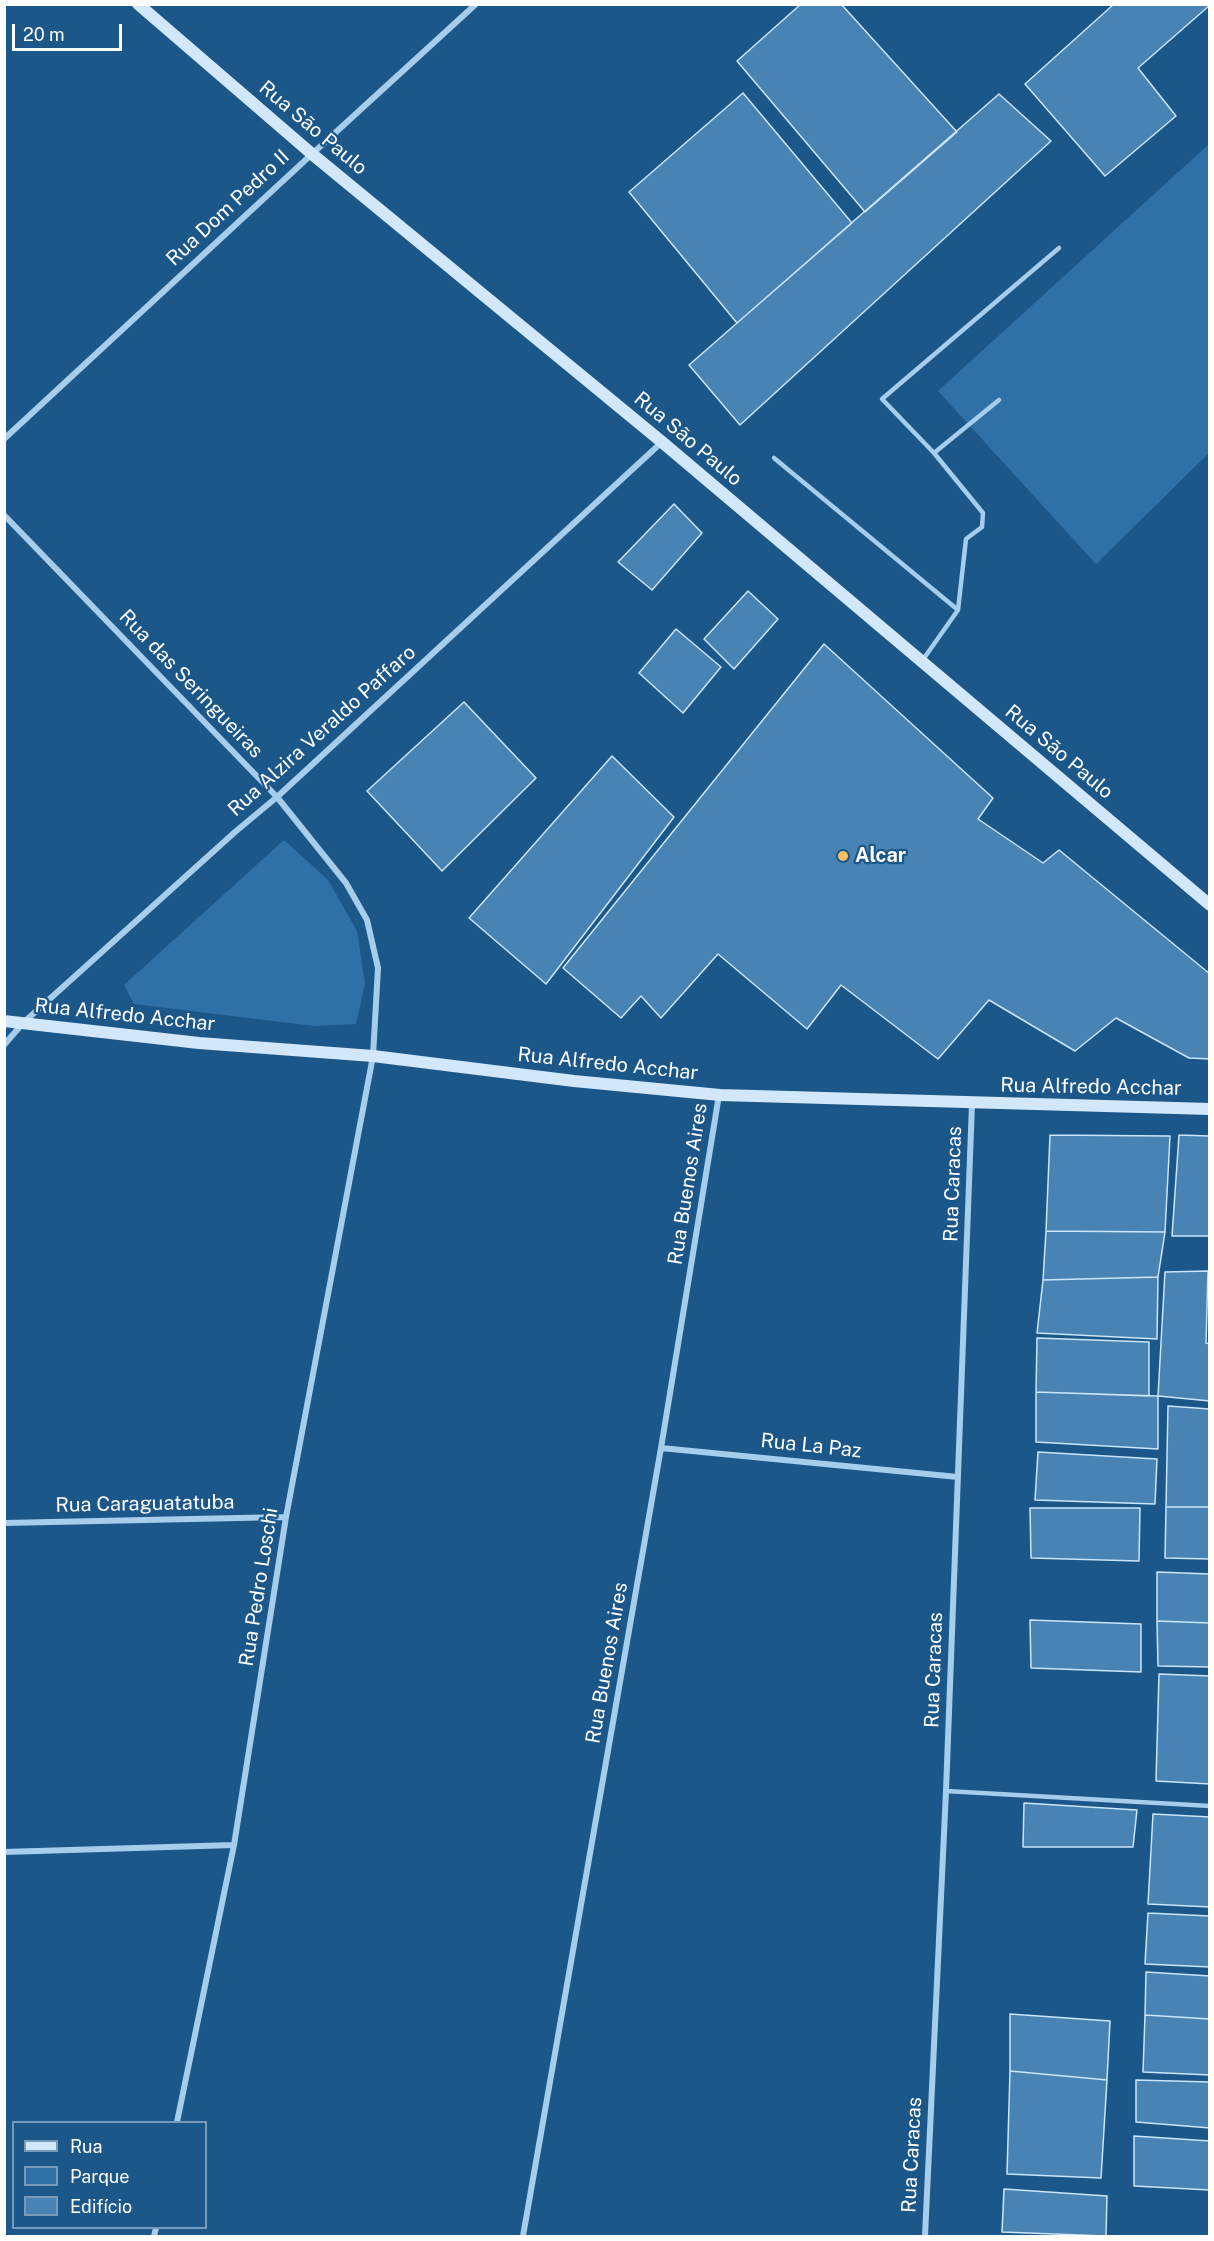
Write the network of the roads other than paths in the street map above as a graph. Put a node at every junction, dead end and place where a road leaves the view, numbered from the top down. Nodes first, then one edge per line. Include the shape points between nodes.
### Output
1 (138, 4) edge
2 (476, 4) edge
3 (312, 154) junction
4 (1059, 248) dead end
5 (999, 400) dead end
6 (4, 439) edge
7 (662, 442) junction
8 (934, 453) junction
9 (774, 458) dead end
10 (4, 515) edge
11 (958, 610) junction
12 (922, 661) junction
13 (277, 797) junction
14 (1209, 905) edge
15 (4, 1021) edge
16 (23, 1023) junction
17 (4, 1045) edge
18 (373, 1056) junction
19 (720, 1095) junction
20 (972, 1104) junction
21 (1209, 1110) edge
22 (661, 1448) junction
23 (958, 1477) junction
24 (286, 1517) junction
25 (4, 1523) edge
26 (946, 1791) junction
27 (1209, 1806) edge
28 (234, 1845) junction
29 (4, 1852) edge
30 (177, 2121) edge
31 (523, 2236) edge
32 (925, 2236) edge

1 - 3 street, Rua São Paulo
2 - 3 street, Rua Dom Pedro II
3 - 6 street, Rua Dom Pedro II
3 - 7 street, Rua São Paulo
4 - 8 lane via 882,399
5 - 8 lane
7 - 12 street, Rua São Paulo
7 - 13 street, Rua Alzira Veraldo Paffaro
8 - 11 lane via 983,513 982,527 966,539
9 - 11 lane
10 - 13 street, Rua das Seringueiras
11 - 12 lane
12 - 14 street, Rua São Paulo
13 - 16 street, Rua Alzira Veraldo Paffaro
13 - 18 street, Rua das Seringueiras via 346,883 367,920 378,968
15 - 16 street, Rua Alfredo Acchar
16 - 17 street, Rua Alzira Veraldo Paffaro
16 - 18 street, Rua Alfredo Acchar via 199,1043
18 - 19 street, Rua Alfredo Acchar
18 - 24 street, Rua Pedro Loschi
19 - 20 street, Rua Alfredo Acchar
19 - 22 street, Rua Buenos Aires
20 - 21 street, Rua Alfredo Acchar
20 - 23 street, Rua Caracas
22 - 23 street, Rua La Paz
22 - 31 street, Rua Buenos Aires
23 - 26 street, Rua Caracas
24 - 25 street, Rua Caraguatatuba
24 - 28 street, Rua Pedro Loschi
26 - 27 lane
26 - 32 street, Rua Caracas
28 - 29 street
28 - 30 street, Rua Pedro Loschi

